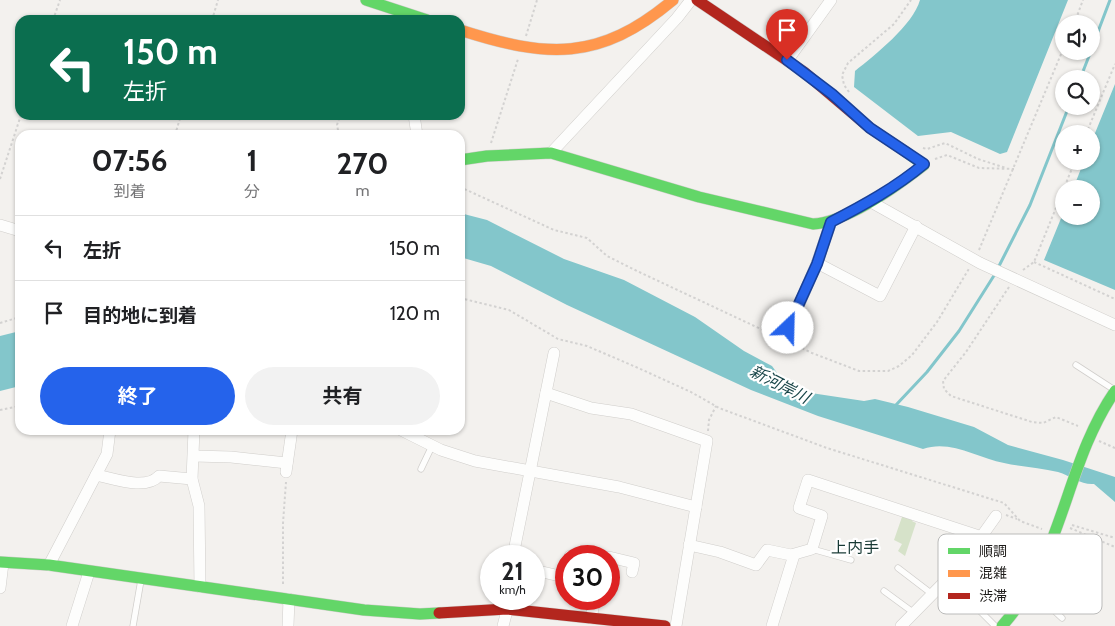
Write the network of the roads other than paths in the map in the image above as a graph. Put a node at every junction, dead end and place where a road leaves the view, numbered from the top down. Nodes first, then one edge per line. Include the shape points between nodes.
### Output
1 (366, 0) edge
2 (673, 0) edge
3 (691, 0) edge
4 (697, 0) edge
5 (831, 0) edge
6 (412, 15) edge
7 (465, 32) edge
8 (787, 60) junction
9 (551, 153) junction
10 (465, 159) edge
11 (871, 202) junction
12 (831, 222) junction
13 (0, 225) edge
14 (916, 226) junction
15 (15, 230) edge
16 (817, 264) junction
17 (1115, 325) edge
18 (788, 328) dead end
19 (554, 353) dead end
20 (1076, 365) dead end
21 (1115, 391) edge
22 (546, 393) junction
23 (109, 435) edge
24 (194, 435) edge
25 (291, 435) edge
26 (411, 435) edge
27 (432, 446) junction
28 (194, 456) junction
29 (421, 468) dead end
30 (530, 472) junction
31 (96, 475) junction
32 (192, 479) junction
33 (696, 507) junction
34 (996, 516) dead end
35 (973, 534) edge
36 (984, 534) edge
37 (1056, 534) edge
38 (515, 545) edge
39 (689, 545) junction
40 (812, 549) junction
41 (794, 555) junction
42 (620, 559) edge
43 (851, 560) dead end
44 (1, 562) edge
45 (49, 565) junction
46 (898, 568) dead end
47 (88, 572) junction
48 (632, 572) dead end
49 (141, 580) junction
50 (0, 588) edge
51 (200, 588) junction
52 (938, 588) edge
53 (884, 591) dead end
54 (932, 594) junction
55 (286, 598) junction
56 (480, 607) edge
57 (507, 610) edge
58 (544, 610) edge
59 (592, 610) edge
60 (914, 613) junction
61 (983, 614) edge
62 (1012, 614) edge
63 (1058, 614) edge
64 (590, 618) junction
65 (1062, 618) dead end
66 (72, 626) edge
67 (133, 626) edge
68 (288, 626) edge
69 (502, 626) edge
70 (665, 626) edge
71 (676, 626) edge
72 (772, 626) edge
73 (901, 626) edge
74 (995, 626) edge
75 (1002, 626) edge

1 - 6 street
2 - 7 street via 628,32 573,48 537,50 509,46
3 - 9 street
4 - 8 street
5 - 8 street
8 - 11 street via 870,128 924,164
9 - 10 street
9 - 12 street via 770,215 812,224
11 - 12 street
11 - 14 street
12 - 16 street
13 - 15 street
14 - 16 street via 880,296
14 - 17 street via 975,263
16 - 18 street
19 - 22 street
20 - 21 lane
21 - 37 street via 1090,440
22 - 30 street
22 - 33 street via 591,408 631,414 706,441
23 - 31 street via 107,454
24 - 28 street
25 - 28 street via 287,468 231,457
26 - 27 street
27 - 29 lane
27 - 30 street via 476,461
28 - 32 street
30 - 33 street via 619,487
30 - 38 street
31 - 32 street via 140,483 154,482 159,476
31 - 45 street
32 - 51 street via 199,506
33 - 39 street
34 - 36 street
35 - 40 street via 808,480 799,508 822,516
39 - 41 street via 756,565 766,550
39 - 71 street
40 - 41 street
40 - 43 lane
41 - 72 street
42 - 48 street via 634,563
44 - 45 street
44 - 50 street
45 - 47 street
46 - 54 lane
47 - 49 street
47 - 66 street
49 - 51 street
49 - 67 lane
51 - 55 street
52 - 54 street
53 - 60 lane
54 - 60 street
55 - 56 street via 364,610 420,614
55 - 68 street
57 - 69 street
58 - 64 street
59 - 64 street
60 - 73 street
61 - 74 lane
62 - 75 street
63 - 65 lane
64 - 70 street

